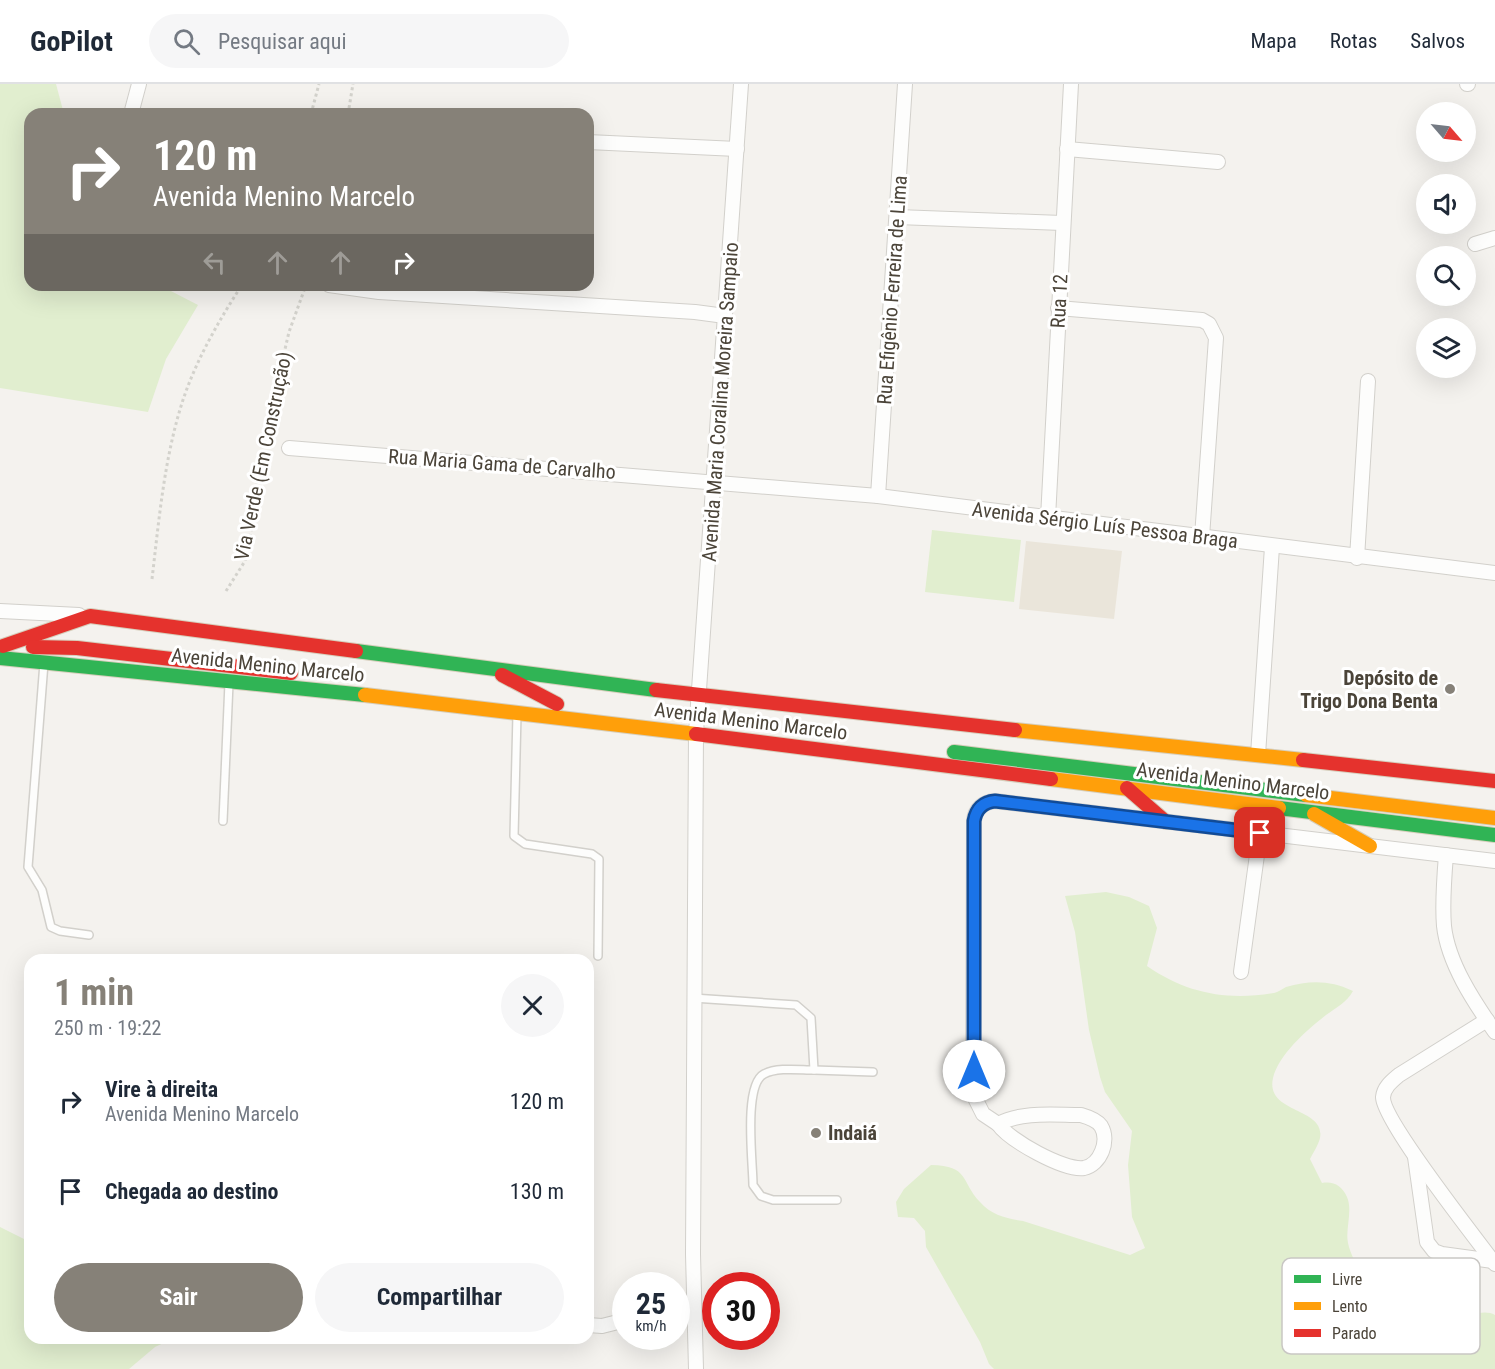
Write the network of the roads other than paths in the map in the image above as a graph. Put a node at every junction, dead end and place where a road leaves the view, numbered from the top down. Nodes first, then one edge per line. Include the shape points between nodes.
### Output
1 (139, 84) edge
2 (741, 84) edge
3 (905, 84) edge
4 (1071, 84) edge
5 (133, 108) edge
6 (594, 142) edge
7 (737, 149) junction
8 (1067, 149) junction
9 (1218, 162) dead end
10 (897, 217) junction
11 (1062, 223) junction
12 (1495, 238) edge
13 (1475, 244) dead end
14 (372, 291) edge
15 (492, 292) edge
16 (1058, 308) junction
17 (725, 316) junction
18 (1368, 381) dead end
19 (289, 448) dead end
20 (715, 481) junction
21 (878, 496) junction
22 (1048, 518) junction
23 (1202, 537) junction
24 (1272, 547) junction
25 (1357, 558) junction
26 (1495, 573) edge
27 (0, 611) edge
28 (90, 616) junction
29 (1, 650) edge
30 (44, 661) junction
31 (488, 667) junction
32 (229, 680) junction
33 (699, 696) junction
34 (557, 704) junction
35 (517, 711) junction
36 (696, 727) junction
37 (841, 738) dead end
38 (934, 749) dead end
39 (1258, 755) junction
40 (1495, 781) edge
41 (1127, 788) junction
42 (1305, 809) junction
43 (1495, 818) edge
44 (223, 821) dead end
45 (1166, 822) junction
46 (1260, 833) junction
47 (1495, 835) edge
48 (1370, 846) junction
49 (1446, 855) junction
50 (1495, 861) edge
51 (88, 934) dead end
52 (598, 956) dead end
53 (1241, 972) dead end
54 (693, 998) junction
55 (1487, 1020) junction
56 (1495, 1032) edge
57 (814, 1070) junction
58 (873, 1072) dead end
59 (998, 1124) junction
60 (1415, 1156) junction
61 (837, 1200) dead end
62 (1468, 1258) edge
63 (1494, 1262) edge
64 (693, 1303) junction
65 (690, 1304) edge
66 (612, 1324) edge
67 (594, 1325) edge
68 (696, 1369) edge

1 - 5 street
2 - 7 street, Avenida Maria Coralina Moreira Sampaio
3 - 10 street, Rua Efigênio Ferreira de Lima
4 - 8 street, Rua 12
6 - 7 street
7 - 17 street, Avenida Maria Coralina Moreira Sampaio
8 - 9 street
8 - 11 street, Rua 12
10 - 11 street
10 - 21 street, Rua Efigênio Ferreira de Lima
11 - 16 street, Rua 12
12 - 13 street
14 - 15 street
15 - 17 street
16 - 22 street, Rua 12
16 - 23 street via 1202,320 1209,324 1216,338
17 - 20 street, Avenida Maria Coralina Moreira Sampaio
18 - 25 street
19 - 20 street, Rua Maria Gama de Carvalho
20 - 21 street, Avenida Sérgio Luís Pessoa Braga
20 - 33 street, Avenida Maria Coralina Moreira Sampaio
21 - 22 street, Avenida Sérgio Luís Pessoa Braga
22 - 23 street, Avenida Sérgio Luís Pessoa Braga
23 - 24 street, Avenida Sérgio Luís Pessoa Braga
24 - 25 street, Avenida Sérgio Luís Pessoa Braga
24 - 39 street
25 - 26 street, Avenida Sérgio Luís Pessoa Braga
27 - 28 street
28 - 29 main road
28 - 31 main road
29 - 30 main road, Avenida Menino Marcelo
29 - 34 main road, Avenida Menino Marcelo via 77,648
30 - 32 main road, Avenida Menino Marcelo
30 - 51 lane via 28,867 42,890 51,927 60,932
31 - 33 main road
31 - 34 main road
32 - 35 main road, Avenida Menino Marcelo
32 - 44 lane
33 - 36 street, Avenida Maria Coralina Moreira Sampaio
33 - 39 main road
34 - 36 main road, Avenida Menino Marcelo
35 - 36 main road, Avenida Menino Marcelo
35 - 52 lane via 514,836 525,844 599,858
36 - 37 main road, Avenida Menino Marcelo
36 - 41 main road, Avenida Menino Marcelo
36 - 54 street, Avenida Maria Coralina Moreira Sampaio
38 - 43 main road, Avenida Menino Marcelo
39 - 40 main road
41 - 42 main road, Avenida Menino Marcelo
41 - 45 main road
42 - 47 main road, Avenida Menino Marcelo
42 - 48 main road
45 - 46 street
45 - 59 street via 995,801 979,809 974,821 974,1094 983,1114
46 - 48 street
46 - 53 street
48 - 49 street
49 - 50 street
49 - 55 street via 1444,929 1452,956
54 - 57 lane via 796,1005 811,1018
54 - 64 street, Avenida Maria Coralina Moreira Sampaio
55 - 56 street
55 - 60 street via 1389,1083 1383,1095 1384,1106
57 - 58 lane
57 - 61 lane via 773,1071 761,1075 754,1085 753,1185 761,1196 773,1200
59 - 59 street via 1006,1135 1021,1144 1071,1167 1082,1168 1097,1161 1104,1144 1102,1127 1081,1115 1024,1116
60 - 62 street via 1427,1242 1434,1251
60 - 63 street
64 - 65 street
64 - 68 street, Avenida Maria Coralina Moreira Sampaio
66 - 67 street

